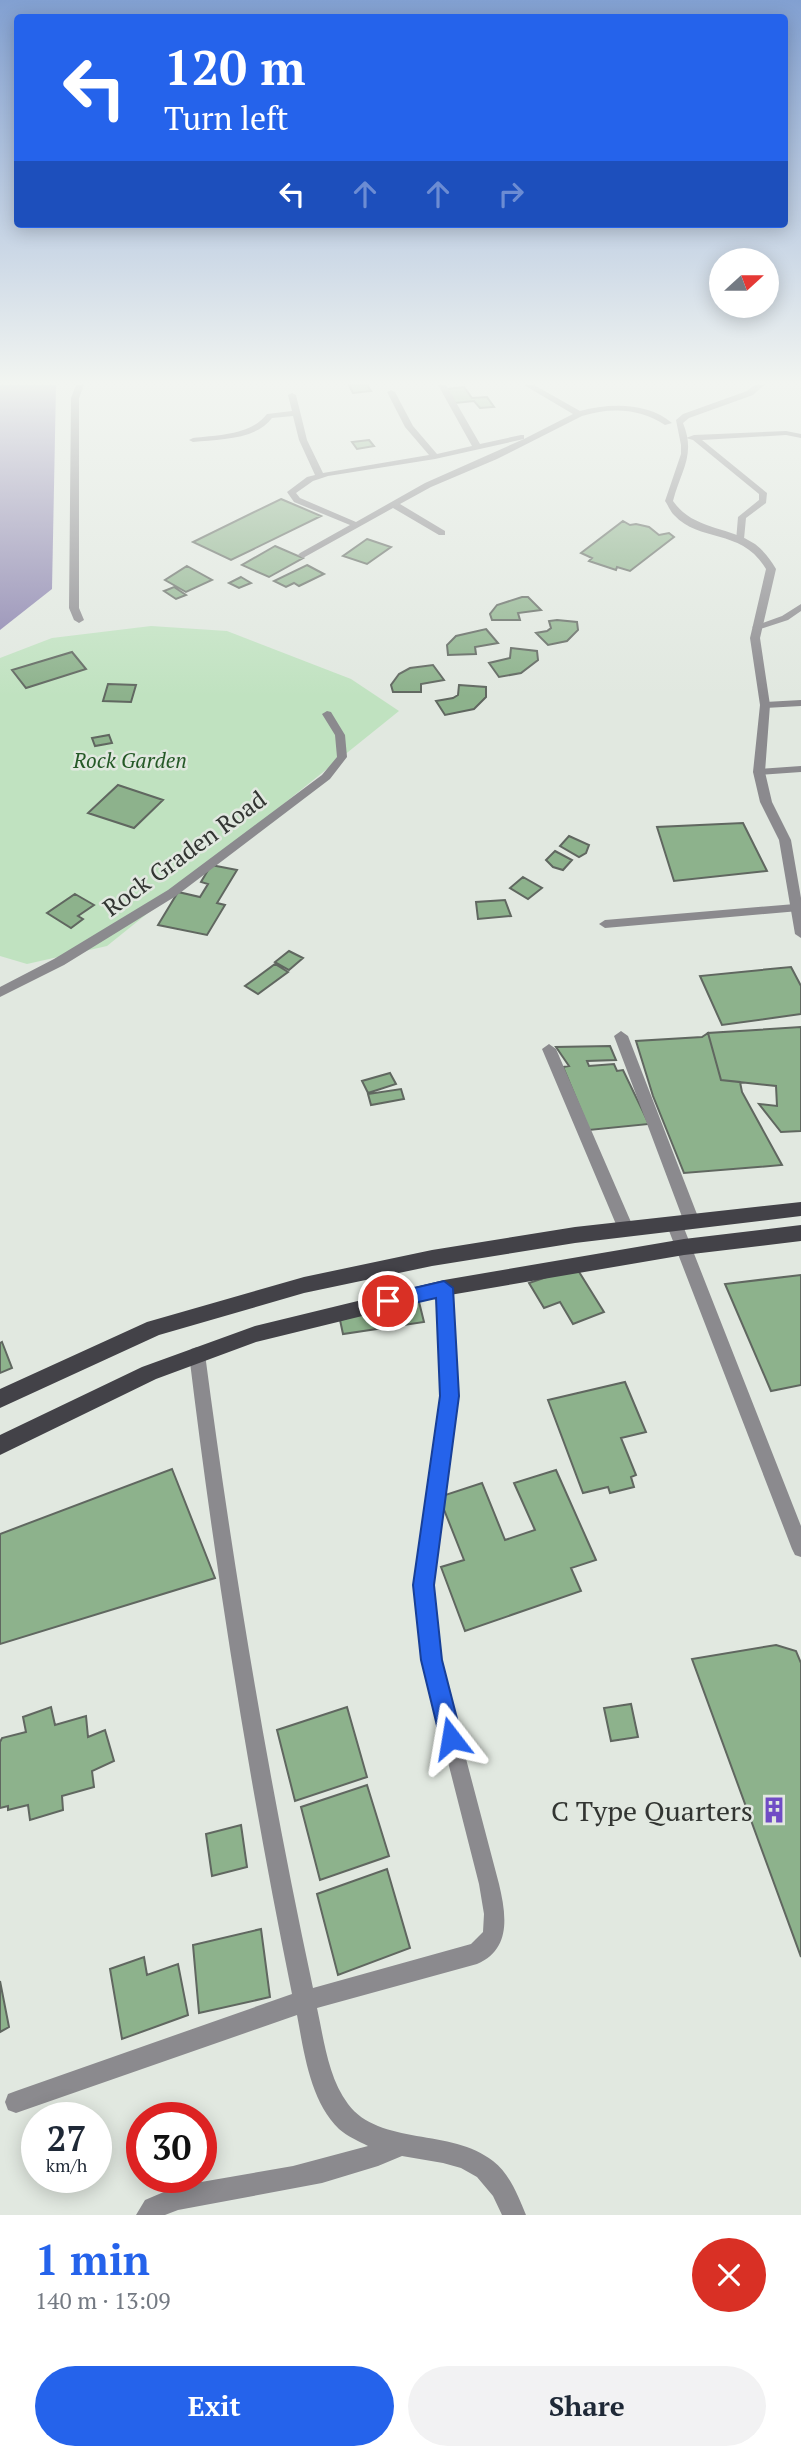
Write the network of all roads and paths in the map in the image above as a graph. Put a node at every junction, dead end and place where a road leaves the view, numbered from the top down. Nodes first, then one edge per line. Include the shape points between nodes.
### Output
1 (75, 488) edge
2 (295, 488) edge
3 (425, 488) edge
4 (672, 488) edge
5 (757, 488) edge
6 (393, 504) junction
7 (357, 525) junction
8 (442, 533) dead end
9 (738, 539) junction
10 (303, 555) dead end
11 (801, 607) edge
12 (79, 620) dead end
13 (757, 626) junction
14 (801, 703) edge
15 (765, 705) junction
16 (327, 715) dead end
17 (801, 769) edge
18 (759, 772) junction
19 (795, 908) junction
20 (605, 924) dead end
21 (801, 934) edge
22 (0, 993) edge
23 (621, 1036) dead end
24 (549, 1048) dead end
25 (801, 1209) edge
26 (683, 1222) junction
27 (626, 1229) junction
28 (801, 1233) edge
29 (684, 1247) junction
30 (444, 1288) junction
31 (197, 1353) junction
32 (0, 1399) edge
33 (0, 1445) edge
34 (801, 1549) edge
35 (304, 2001) junction
36 (16, 2102) dead end
37 (405, 2143) junction
38 (148, 2215) edge
39 (514, 2215) edge

1 - 12 street via 74,608
2 - 7 street via 292,496
3 - 6 street
4 - 9 street via 671,507 686,519
5 - 9 street via 763,493 763,501 742,517
6 - 7 street
6 - 8 street
7 - 10 street
9 - 13 street via 761,552 771,569
11 - 13 street via 785,618
13 - 15 street
14 - 15 street
15 - 18 street
16 - 22 street, Rock Graden Road via 340,735 342,757 326,776 172,893
17 - 18 street
18 - 19 street via 766,802 785,840
19 - 20 street
19 - 21 street
23 - 26 street
24 - 27 street
25 - 26 main road
26 - 27 main road
26 - 29 street
27 - 32 main road via 432,1258 228,1305 154,1328
28 - 29 main road
29 - 30 main road
29 - 34 street
30 - 31 main road via 255,1334
30 - 35 street via 450,1396 424,1585 431,1660 489,1884 494,1937 477,1953
31 - 33 main road
31 - 35 street via 218,1529
35 - 36 street
35 - 37 street via 318,2064 334,2104 352,2125
37 - 38 street via 335,2169 178,2198 153,2208
37 - 39 street via 473,2160 494,2176

